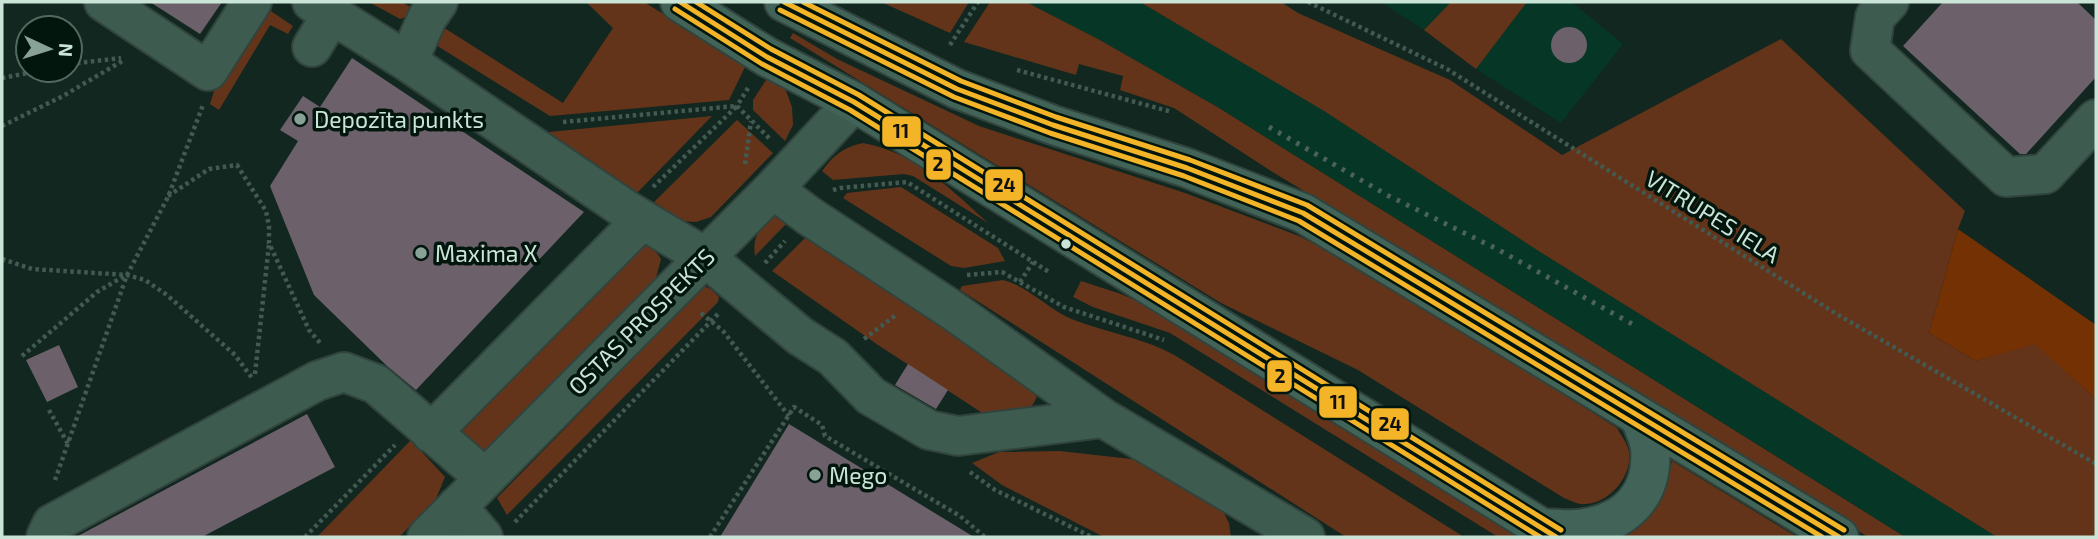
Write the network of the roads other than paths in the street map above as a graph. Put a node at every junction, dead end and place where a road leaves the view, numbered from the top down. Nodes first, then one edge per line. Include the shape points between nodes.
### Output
1 (104, 2) edge
2 (252, 2) edge
3 (438, 2) edge
4 (680, 2) edge
5 (784, 2) edge
6 (1889, 2) edge
7 (322, 8) edge
8 (312, 47) dead end
9 (408, 62) junction
10 (853, 102) junction
11 (2096, 119) edge
12 (772, 189) junction
13 (635, 215) junction
14 (705, 257) junction
15 (1640, 417) junction
16 (1103, 418) junction
17 (431, 433) junction
18 (485, 478) junction
19 (457, 506) junction
20 (1262, 527) edge
21 (49, 530) edge
22 (496, 532) edge
23 (1548, 532) edge
24 (427, 537) edge
25 (1305, 537) edge
26 (1839, 537) edge

1 - 2 street via 208,71
3 - 9 street
4 - 10 main road via 767,57
5 - 15 main road via 957,89 1303,213
6 - 11 street via 1875,17 1870,50 2006,177 2045,174
7 - 8 street
7 - 9 street
9 - 13 street
10 - 12 street, OSTAS PROSPEKTS
10 - 23 main road
12 - 14 street, OSTAS PROSPEKTS
12 - 16 street
13 - 14 street
13 - 17 street
14 - 16 street via 800,336 833,357 871,396 929,430 958,436
14 - 18 street, OSTAS PROSPEKTS
15 - 23 main road via 1650,445 1651,473 1640,498 1620,516 1584,528
15 - 26 main road
16 - 20 street
17 - 18 street
17 - 21 street via 376,384 344,372 306,386
18 - 19 street, OSTAS PROSPEKTS
19 - 22 street
19 - 24 street, OSTAS PROSPEKTS
20 - 25 street

